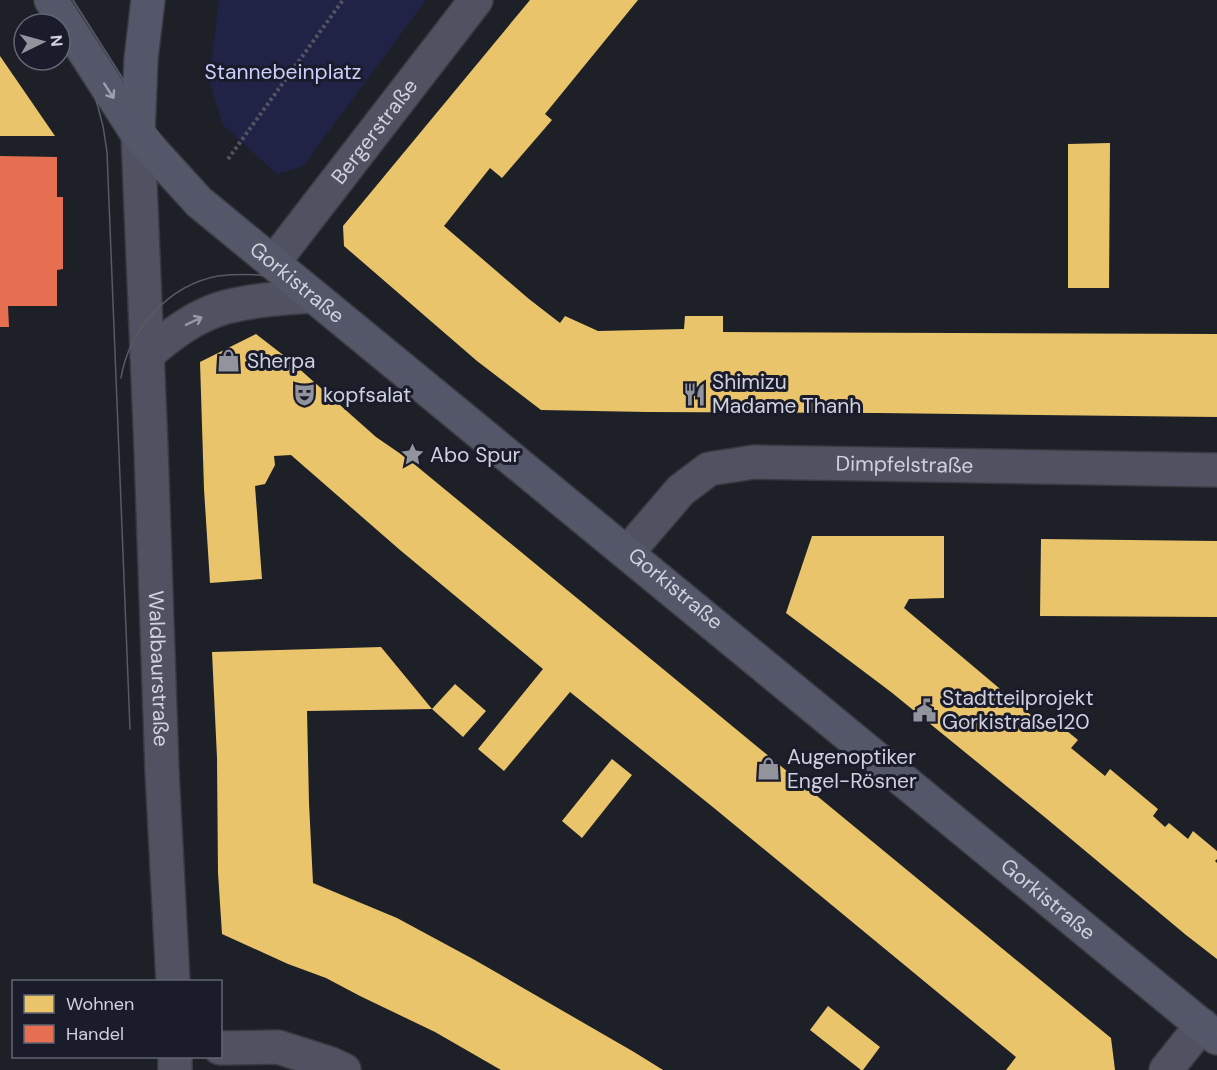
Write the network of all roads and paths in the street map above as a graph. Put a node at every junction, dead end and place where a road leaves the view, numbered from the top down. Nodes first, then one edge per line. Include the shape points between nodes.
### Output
1 (51, 0) edge
2 (148, 0) edge
3 (343, 0) edge
4 (476, 0) edge
5 (138, 135) junction
6 (228, 159) dead end
7 (273, 263) junction
8 (313, 296) junction
9 (147, 355) junction
10 (1217, 470) edge
11 (627, 553) junction
12 (172, 980) edge
13 (1209, 1032) edge
14 (222, 1048) edge
15 (344, 1070) edge
16 (1166, 1070) edge

1 -> 5 main road
2 - 5 main road
3 - 6 path
4 - 7 street, Bergerstraße
5 - 7 main road, Gorkistraße via 199,202
5 - 9 street, Waldbaurstraße
7 - 8 main road, Gorkistraße
9 -> 8 street via 170,334 224,307
8 - 11 main road, Gorkistraße
9 - 12 street, Waldbaurstraße
10 - 11 street, Dimpfelstraße via 754,462 709,469 681,490
11 - 13 main road, Gorkistraße
13 - 16 street
14 - 15 street via 278,1047

